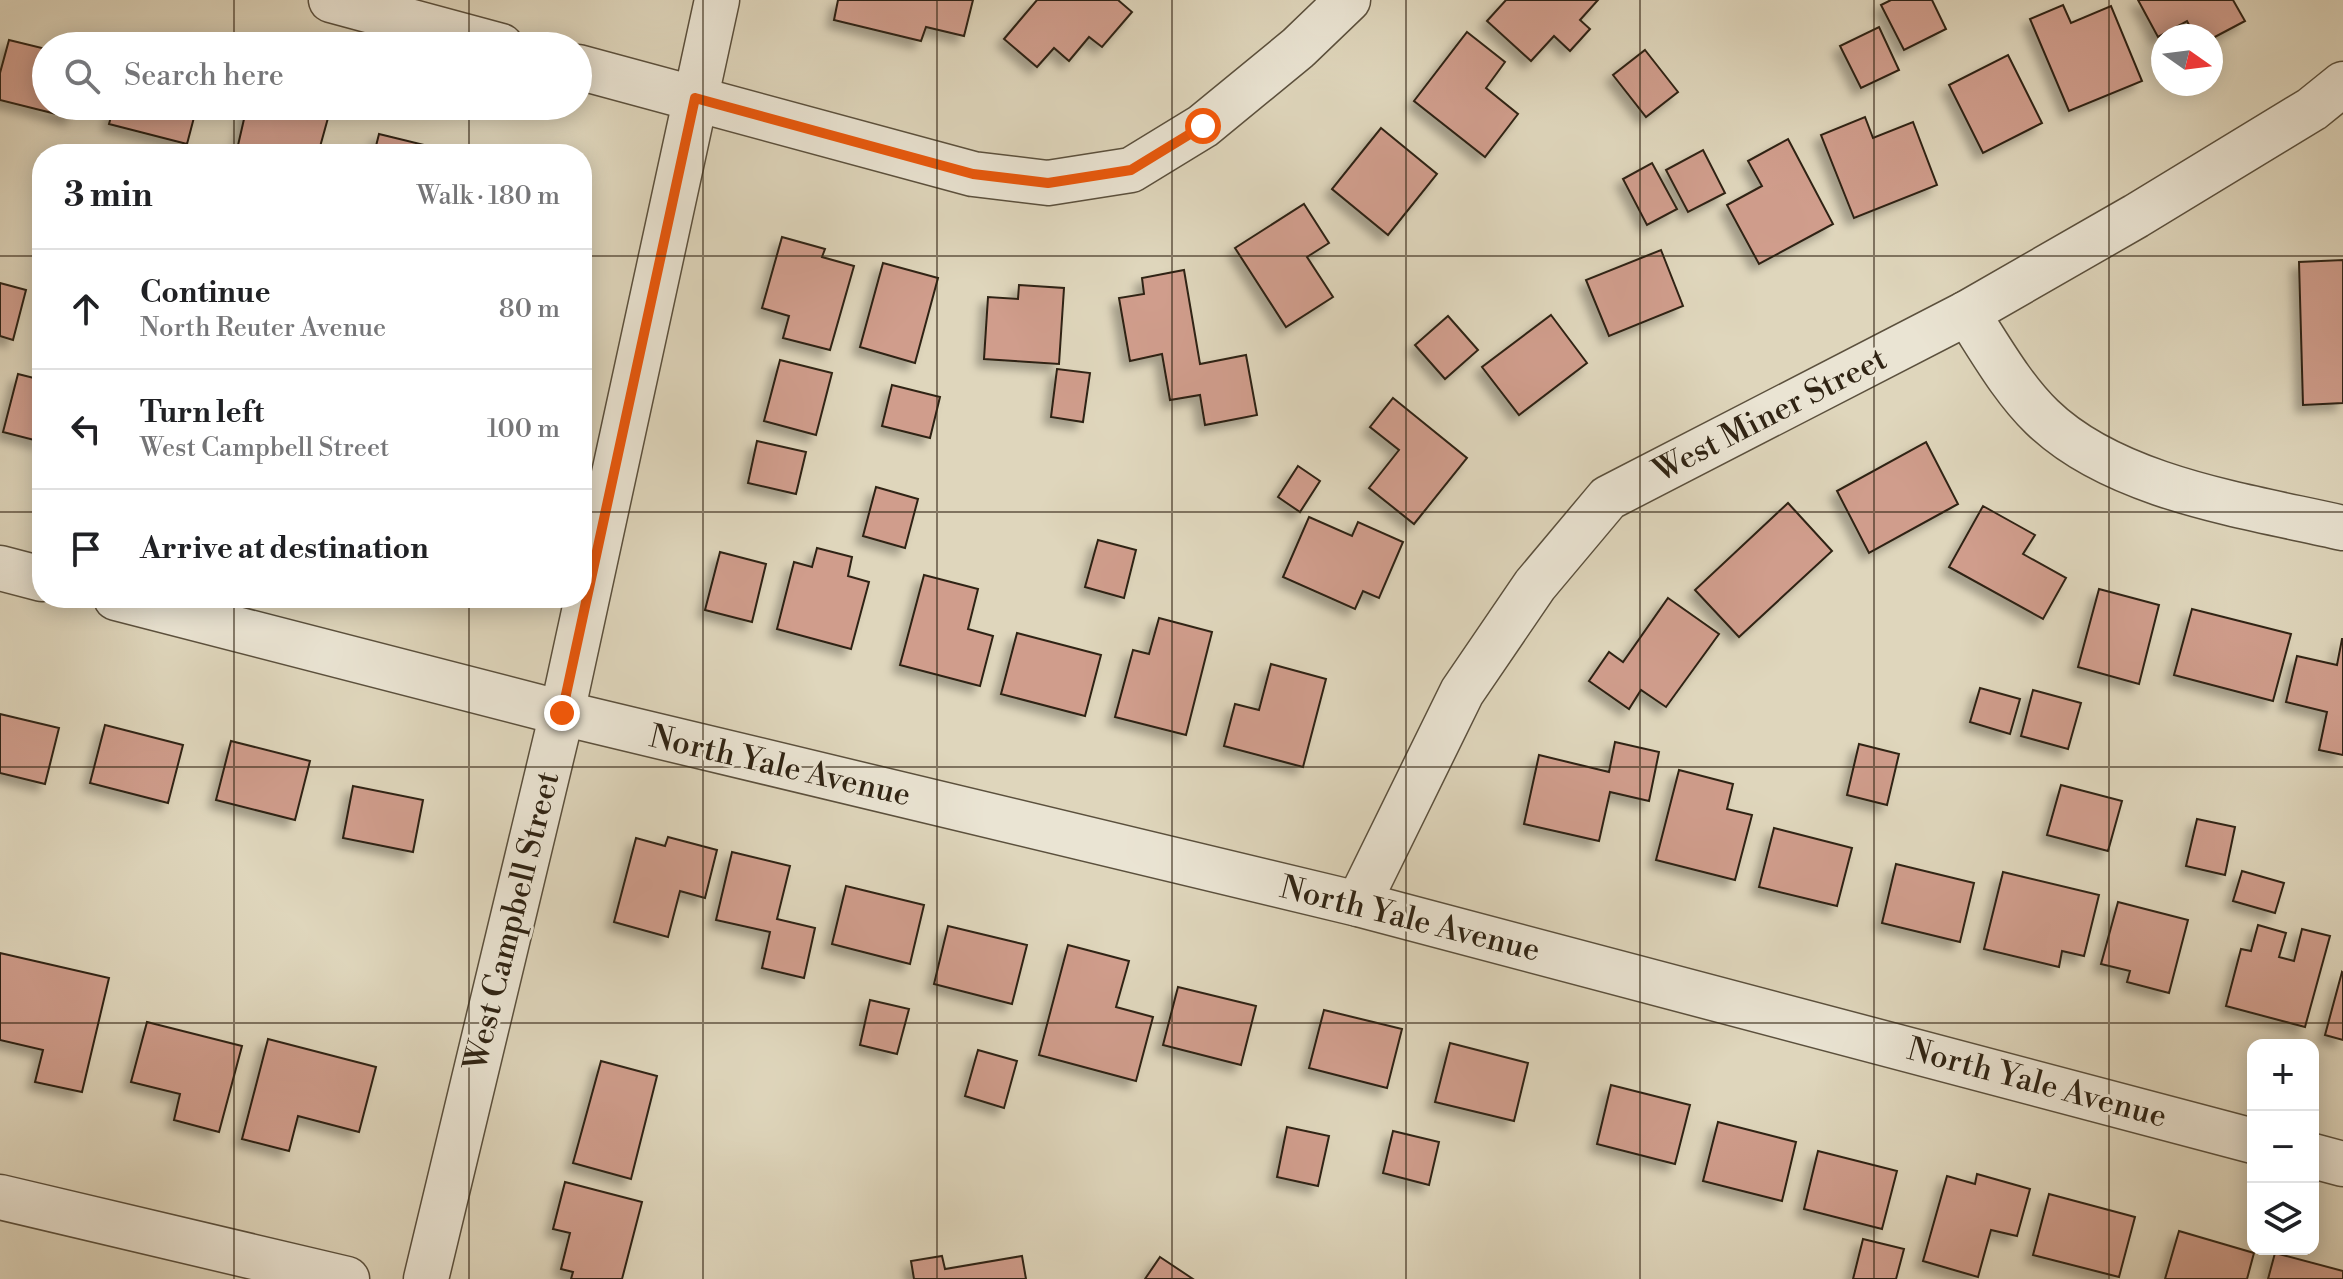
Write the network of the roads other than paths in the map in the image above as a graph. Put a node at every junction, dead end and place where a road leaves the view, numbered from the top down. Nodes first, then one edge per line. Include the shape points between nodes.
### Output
1 (331, 0) edge
2 (717, 0) edge
3 (1348, 0) edge
4 (449, 32) edge
5 (592, 71) edge
6 (2343, 84) edge
7 (695, 98) junction
8 (1967, 313) junction
9 (2343, 528) edge
10 (0, 568) edge
11 (592, 574) edge
12 (32, 576) edge
13 (155, 608) edge
14 (585, 608) edge
15 (562, 713) junction
16 (1358, 904) junction
17 (2247, 1139) edge
18 (2319, 1158) edge
19 (2343, 1164) edge
20 (0, 1197) edge
21 (347, 1279) edge
22 (426, 1279) edge

1 - 4 street
2 - 7 street, West Campbell Street
3 - 7 street via 1298,48 1192,133 1131,170 1048,183 973,174
5 - 7 street
6 - 8 street, West Miner Street via 2312,109 2163,200
7 - 11 street, West Campbell Street
8 - 9 street via 2042,417 2089,453 2177,490
8 - 16 street, West Miner Street via 1608,498 1535,585 1462,692
10 - 12 street
13 - 15 street, North Yale Avenue
14 - 15 street, West Campbell Street
15 - 16 street, North Yale Avenue
15 - 22 street, West Campbell Street
16 - 17 street, North Yale Avenue
18 - 19 street
20 - 21 street

